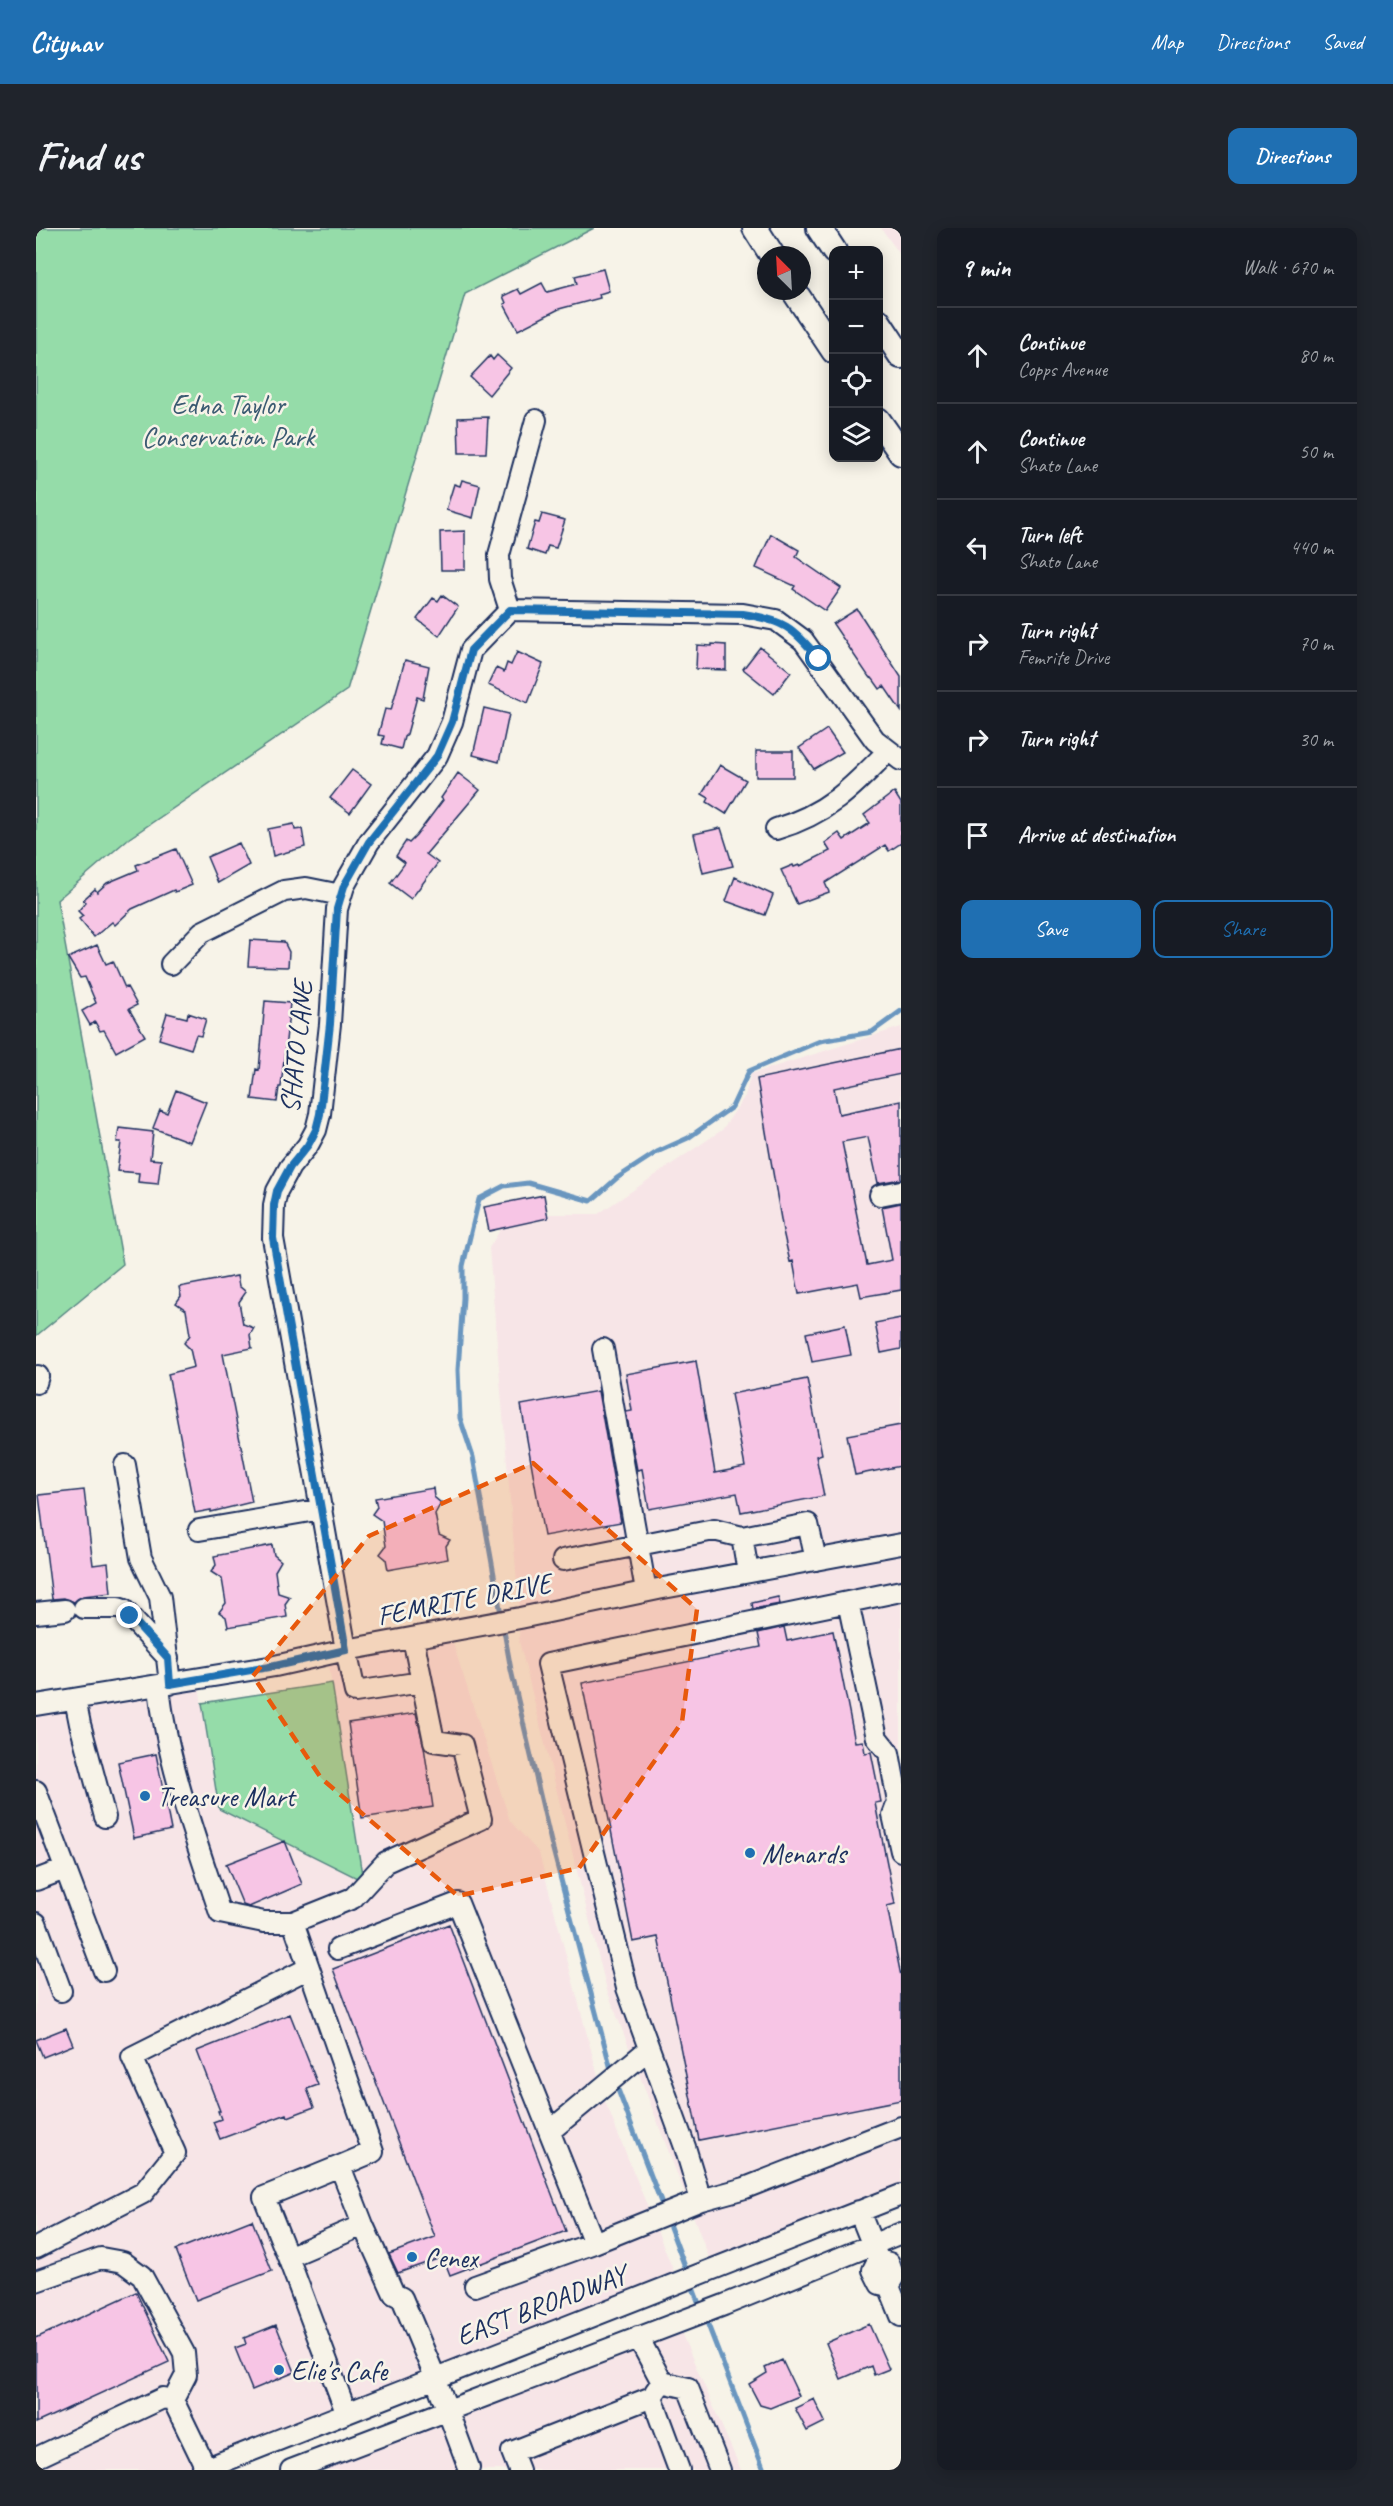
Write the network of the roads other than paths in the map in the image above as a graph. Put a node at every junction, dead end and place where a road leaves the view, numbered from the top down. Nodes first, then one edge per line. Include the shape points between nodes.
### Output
1 (755, 228) edge
2 (819, 228) edge
3 (766, 246) edge
4 (831, 246) edge
5 (800, 300) edge
6 (883, 327) edge
7 (829, 344) edge
8 (901, 356) edge
9 (536, 420) dead end
10 (883, 426) edge
11 (901, 453) edge
12 (510, 610) junction
13 (894, 756) edge
14 (776, 829) dead end
15 (341, 896) junction
16 (171, 964) dead end
17 (901, 1191) edge
18 (880, 1195) dead end
19 (603, 1349) dead end
20 (125, 1465) dead end
21 (322, 1509) junction
22 (199, 1530) dead end
23 (742, 1537) junction
24 (901, 1544) edge
25 (638, 1545) junction
26 (563, 1560) dead end
27 (816, 1560) junction
28 (748, 1572) junction
29 (646, 1591) junction
30 (901, 1591) edge
31 (848, 1602) junction
32 (36, 1613) edge
33 (413, 1638) junction
34 (346, 1650) junction
35 (168, 1658) junction
36 (422, 1682) junction
37 (165, 1685) junction
38 (75, 1699) junction
39 (36, 1705) edge
40 (36, 1791) edge
41 (105, 1817) dead end
42 (901, 1851) edge
43 (65, 1869) junction
44 (36, 1880) edge
45 (293, 1922) junction
46 (36, 1923) edge
47 (338, 1949) dead end
48 (309, 1968) junction
49 (104, 1971) dead end
50 (61, 1991) dead end
51 (643, 2054) junction
52 (901, 2127) edge
53 (550, 2131) junction
54 (340, 2166) junction
55 (901, 2194) edge
56 (693, 2203) junction
57 (860, 2211) junction
58 (363, 2225) junction
59 (901, 2234) edge
60 (594, 2243) junction
61 (36, 2248) edge
62 (875, 2252) junction
63 (288, 2257) junction
64 (36, 2281) edge
65 (475, 2286) dead end
66 (894, 2290) edge
67 (901, 2316) edge
68 (638, 2337) junction
69 (435, 2377) junction
70 (657, 2389) junction
71 (173, 2400) junction
72 (447, 2409) junction
73 (346, 2412) junction
74 (36, 2458) edge
75 (204, 2469) edge
76 (467, 2469) edge
77 (291, 2470) edge
78 (519, 2470) edge
79 (679, 2470) edge
80 (720, 2470) edge

1 - 3 main road
2 - 4 main road
5 - 7 main road
6 - 8 main road
9 - 12 street via 498,555 500,579
10 - 11 main road
12 - 13 street via 743,614 776,620 803,640 875,740
12 - 15 street, SHATO LANE via 471,650 452,722 437,756 369,842 349,874
13 - 14 street via 832,804 805,820
15 - 16 street via 306,888 284,891 202,932
15 - 21 street, SHATO LANE via 320,1114 308,1145 282,1181 273,1220 273,1238
17 - 18 street
19 - 25 street
20 - 35 street via 141,1558 160,1597
21 - 22 street
21 - 34 street, SHATO LANE
23 - 25 street via 714,1530
23 - 27 street via 808,1524
23 - 28 street
24 - 27 street, FEMRITE DRIVE
25 - 26 street
25 - 29 street
27 - 28 street, FEMRITE DRIVE
28 - 29 street, FEMRITE DRIVE
29 - 33 street, FEMRITE DRIVE
30 - 31 street
31 - 42 street via 877,1738 889,1753 898,1802 893,1815
31 - 51 street via 548,1664
32 - 35 street via 124,1610
33 - 34 street, FEMRITE DRIVE
33 - 36 street
34 - 36 street, SHATO LANE via 355,1692
34 - 37 street, FEMRITE DRIVE
35 - 37 street
36 - 45 street via 434,1741 462,1744 481,1819 386,1862 353,1898
37 - 38 street, FEMRITE DRIVE
37 - 45 street via 169,1739 190,1822 220,1913 264,1922
38 - 39 street, FEMRITE DRIVE
38 - 41 street
40 - 43 street
43 - 44 street
43 - 49 street
45 - 48 street
46 - 50 street
47 - 53 street via 458,1903
48 - 54 street via 373,2152
48 - 61 street via 132,2057 175,2153 143,2193
51 - 53 street
51 - 56 street via 685,2147
52 - 56 street via 745,2188
53 - 60 street
54 - 58 street
54 - 63 street via 264,2197
55 - 57 street, EAST BROADWAY
56 - 60 street
57 - 62 street
57 - 69 street, EAST BROADWAY
58 - 63 street
58 - 69 street via 394,2294 402,2298
59 - 62 street
60 - 65 street
62 - 66 street via 889,2264
62 - 68 street
63 - 73 street
64 - 71 street via 101,2258 123,2262 142,2276 184,2353 186,2375
66 - 67 street
68 - 70 street
68 - 72 street
69 - 72 street
69 - 73 street, EAST BROADWAY
70 - 78 street via 512,2452
70 - 79 street
70 - 80 street via 688,2388
71 - 74 street via 163,2398
71 - 75 street
72 - 76 street
72 - 77 street
73 - 75 street, EAST BROADWAY

